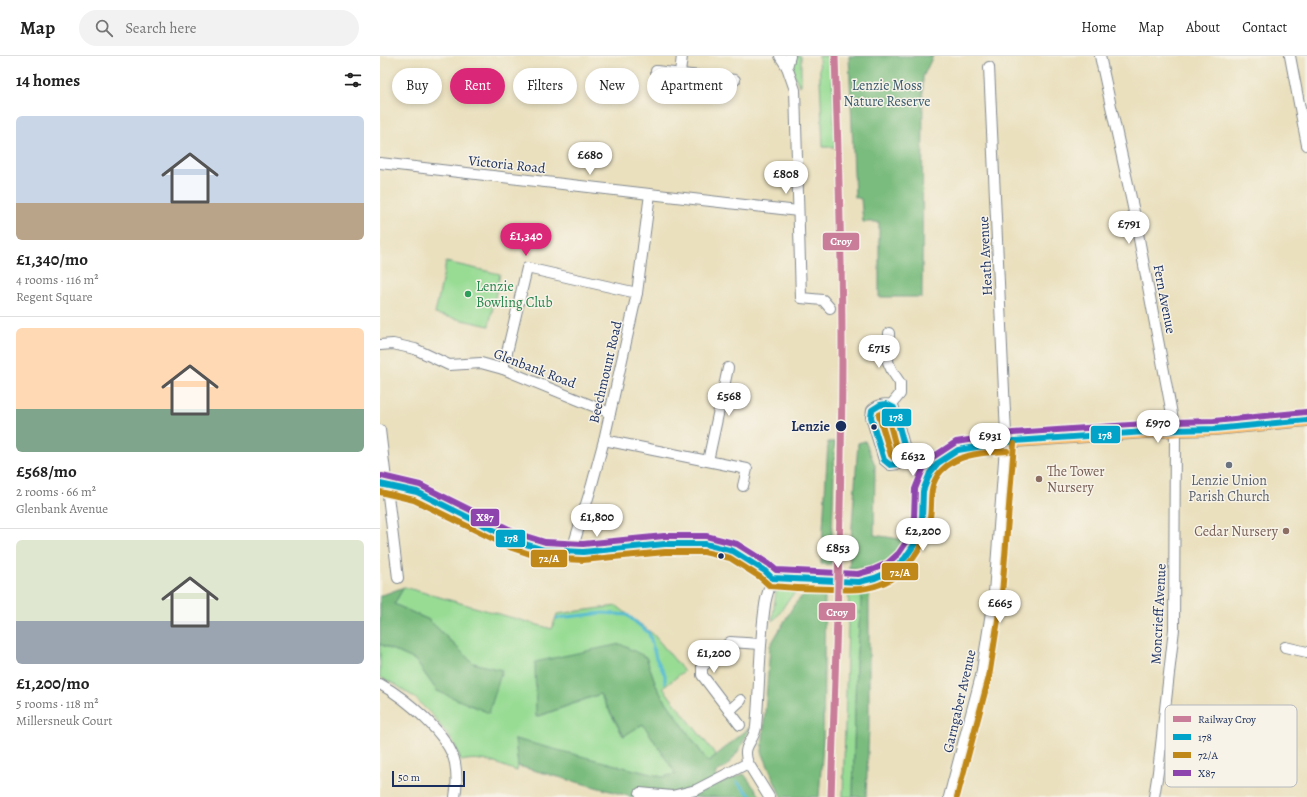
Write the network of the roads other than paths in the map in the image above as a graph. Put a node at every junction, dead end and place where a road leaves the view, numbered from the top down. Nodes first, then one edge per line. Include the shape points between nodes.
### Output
1 (682, 56) edge
2 (780, 56) edge
3 (790, 56) edge
4 (1100, 56) edge
5 (1290, 56) edge
6 (787, 67) junction
7 (989, 67) dead end
8 (681, 68) edge
9 (1307, 145) edge
10 (380, 163) edge
11 (650, 194) junction
12 (798, 211) junction
13 (637, 293) junction
14 (830, 308) dead end
15 (889, 333) dead end
16 (380, 345) edge
17 (503, 368) junction
18 (728, 368) dead end
19 (891, 405) junction
20 (610, 413) junction
21 (1307, 420) edge
22 (380, 430) edge
23 (1175, 430) junction
24 (604, 440) junction
25 (1006, 443) junction
26 (908, 460) junction
27 (708, 461) junction
28 (930, 472) junction
29 (383, 485) edge
30 (743, 486) dead end
31 (571, 553) junction
32 (398, 578) dead end
33 (772, 578) junction
34 (761, 644) junction
35 (1285, 647) dead end
36 (1307, 652) edge
37 (380, 684) edge
38 (741, 700) dead end
39 (1165, 705) edge
40 (1165, 709) edge
41 (729, 711) junction
42 (740, 725) dead end
43 (748, 764) junction
44 (640, 793) dead end
45 (455, 797) edge
46 (769, 797) edge
47 (949, 797) edge
48 (1154, 797) edge

1 - 8 street
2 - 6 street
3 - 6 street
4 - 23 street, Fern Avenue via 1133,207
5 - 9 street
6 - 12 street via 795,90
7 - 25 street, Heath Avenue
10 - 11 street, Victoria Road
11 - 12 street, Victoria Road
11 - 13 street, Beechmount Road
12 - 14 street via 801,298 823,300
13 - 17 street via 527,268
13 - 20 street, Beechmount Road
15 - 19 street via 888,362 900,383 900,394
16 - 17 street, Glenbank Road via 393,344 415,349 449,364 481,363
17 - 20 street, Glenbank Road
18 - 27 street
19 - 26 street
19 - 26 street via 885,404 872,410 871,416 880,451 890,465
20 - 24 street, Beechmount Road
21 - 23 main road
22 - 29 street
23 - 25 main road
23 - 39 street, Moncrieff Avenue via 1174,629
24 - 27 street
24 - 31 street, Beechmount Road
25 - 28 main road via 958,450 938,463
25 - 47 street, Garngaber Avenue via 994,593 981,676
26 - 28 street
27 - 30 street via 747,469
28 - 33 main road via 923,491 922,520 914,545 893,570 859,582
29 - 31 main road via 417,492 516,541 544,550
29 - 32 street
31 - 33 main road via 665,544 705,544 733,551
33 - 34 street via 765,603
34 - 41 street via 730,642 702,667 702,676
34 - 43 street via 756,729 746,748
35 - 36 street
37 - 45 street via 411,705 443,740 455,763
38 - 41 street
40 - 48 street, Moncrieff Avenue
41 - 42 street
43 - 44 street via 696,790 672,796
43 - 46 street

